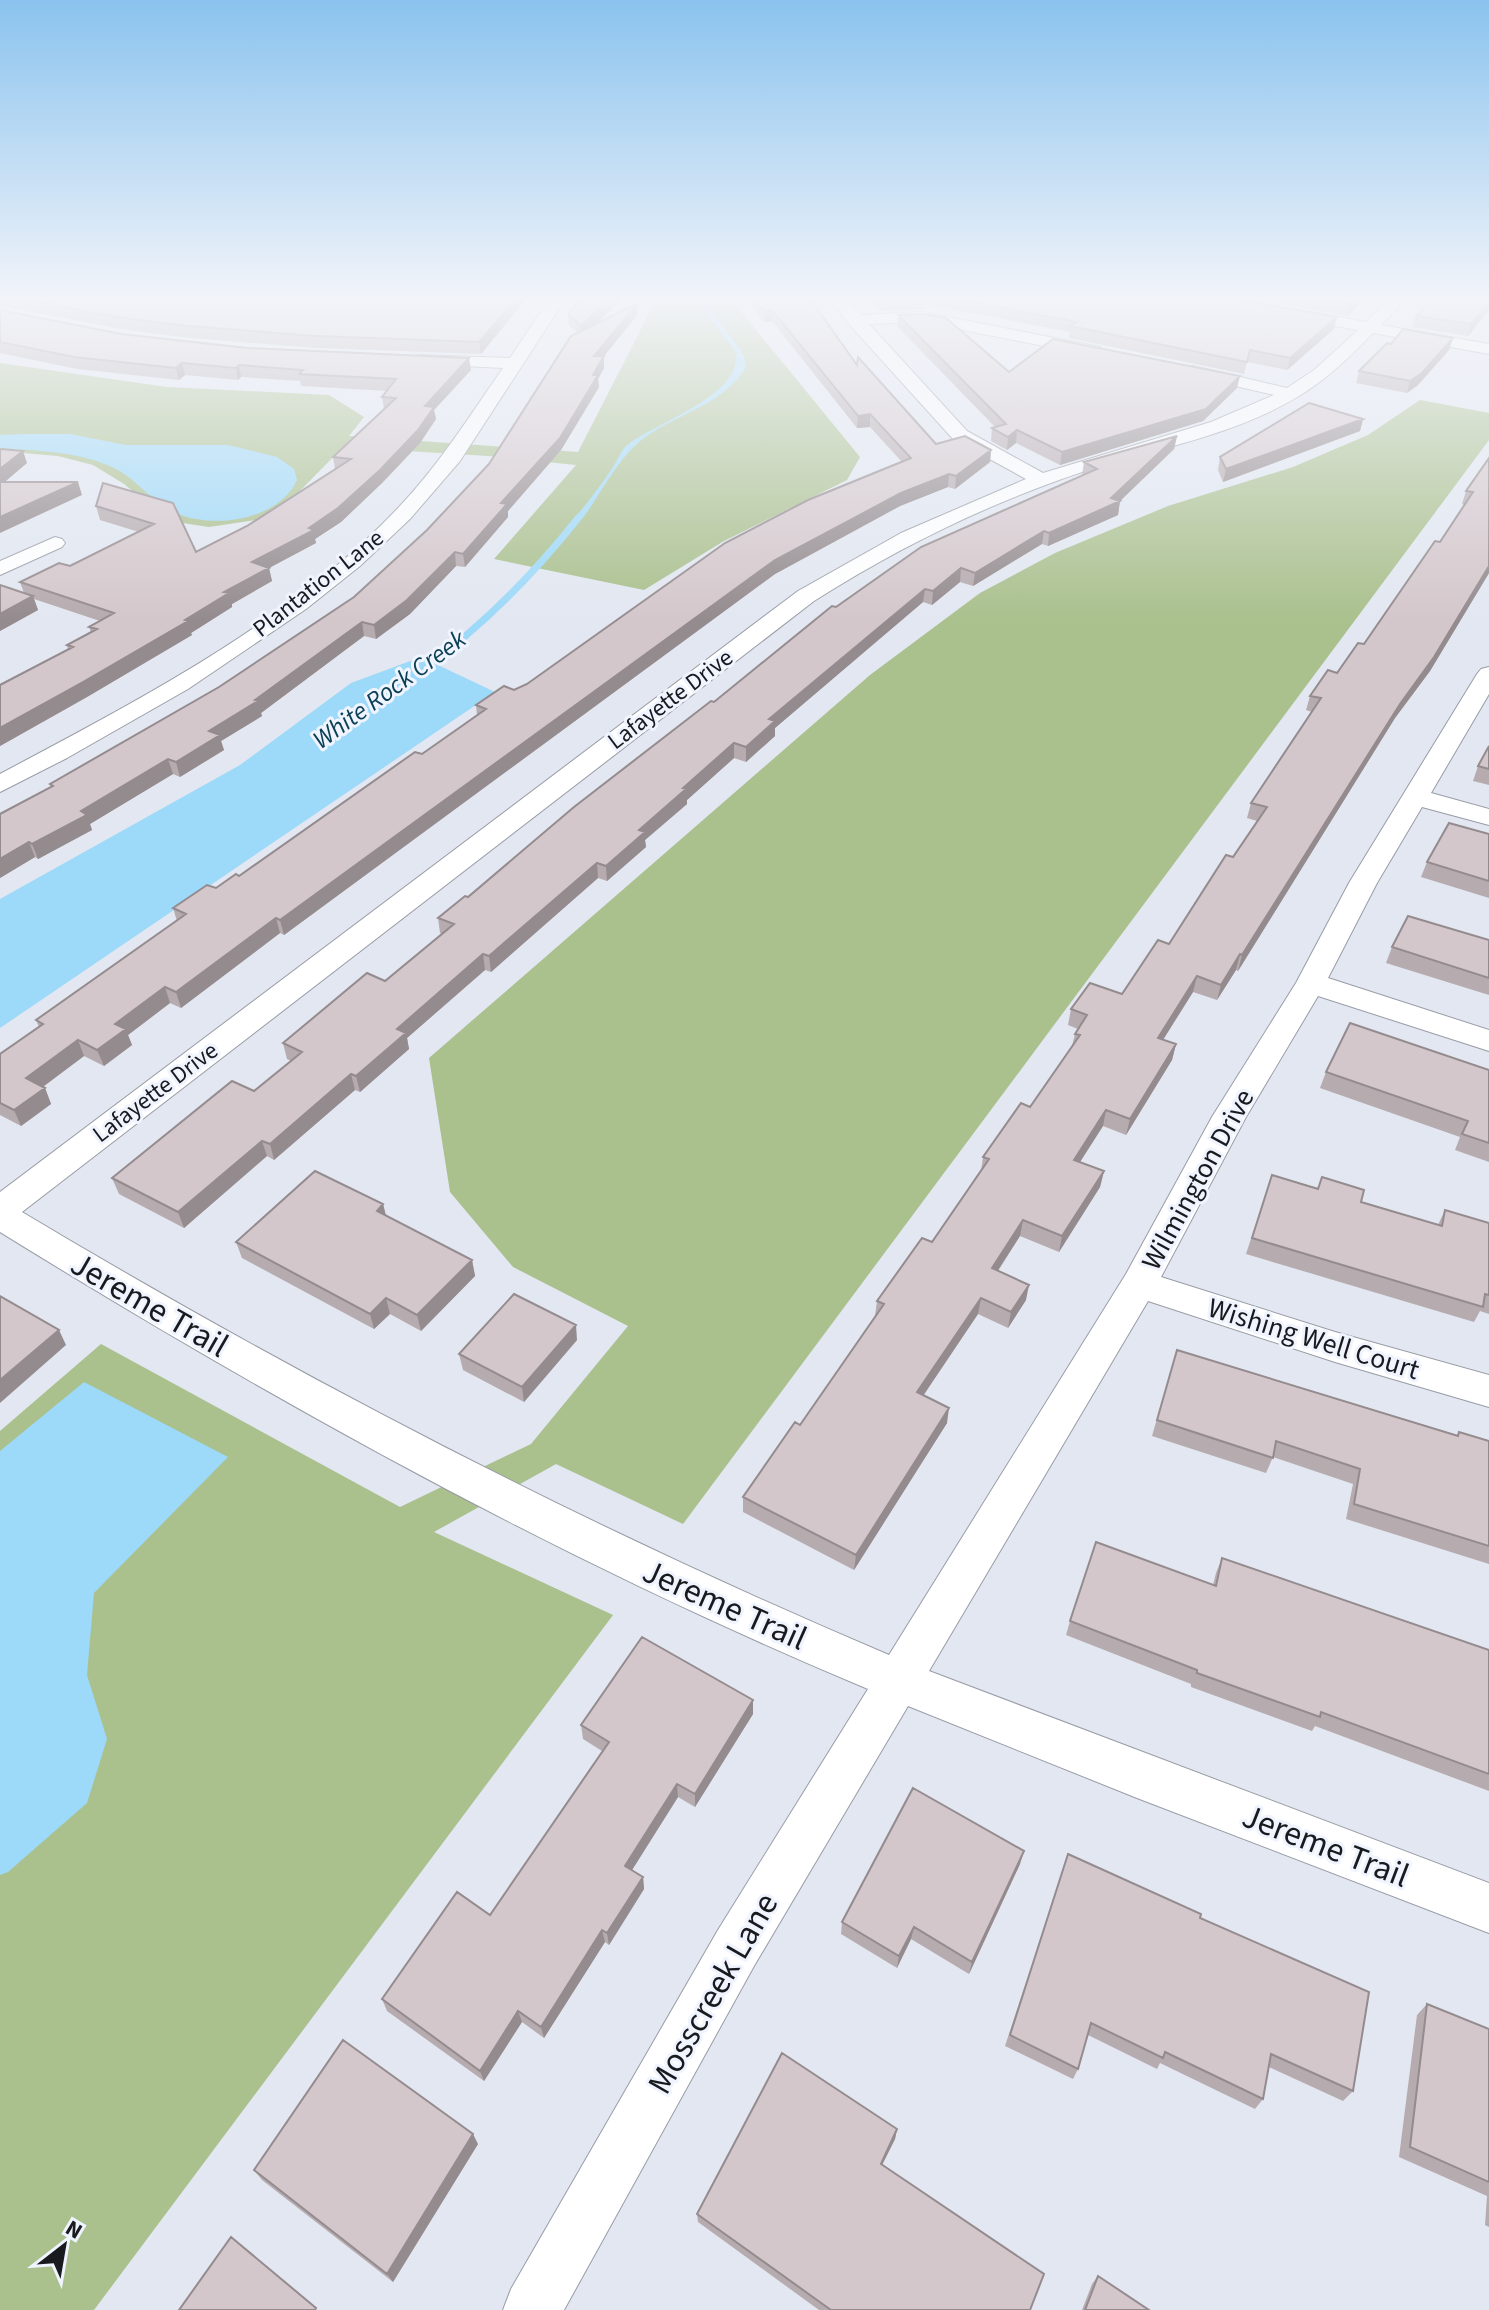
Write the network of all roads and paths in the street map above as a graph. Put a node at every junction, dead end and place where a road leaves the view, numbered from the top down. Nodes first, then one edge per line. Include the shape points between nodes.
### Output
1 (487, 406) edge
2 (933, 406) edge
3 (1263, 406) edge
4 (1042, 480) junction
5 (55, 543) dead end
6 (0, 569) edge
7 (1489, 674) edge
8 (0, 784) edge
9 (1417, 797) junction
10 (1489, 817) edge
11 (1311, 983) junction
12 (1489, 1041) edge
13 (0, 1212) edge
14 (1139, 1284) junction
15 (1489, 1391) edge
16 (897, 1680) junction
17 (1489, 1908) edge
18 (546, 2304) edge

1 - 8 street, Plantation Lane via 448,464 395,522 326,582 111,724
2 - 4 street via 960,435
3 - 4 street, Lafayette Drive via 1209,429
4 - 13 street, Lafayette Drive via 915,533 806,596
5 - 6 street
7 - 9 street, Wilmington Drive
9 - 10 street
9 - 11 street, Wilmington Drive via 1363,883
11 - 12 street
11 - 14 street, Wilmington Drive via 1229,1117
13 - 16 street, Jereme Trail via 130,1296 474,1483 632,1562
14 - 15 street, Wishing Well Court
14 - 16 street, Wilmington Drive
16 - 17 street, Jereme Trail
16 - 18 street, Mosscreek Lane via 736,1948

